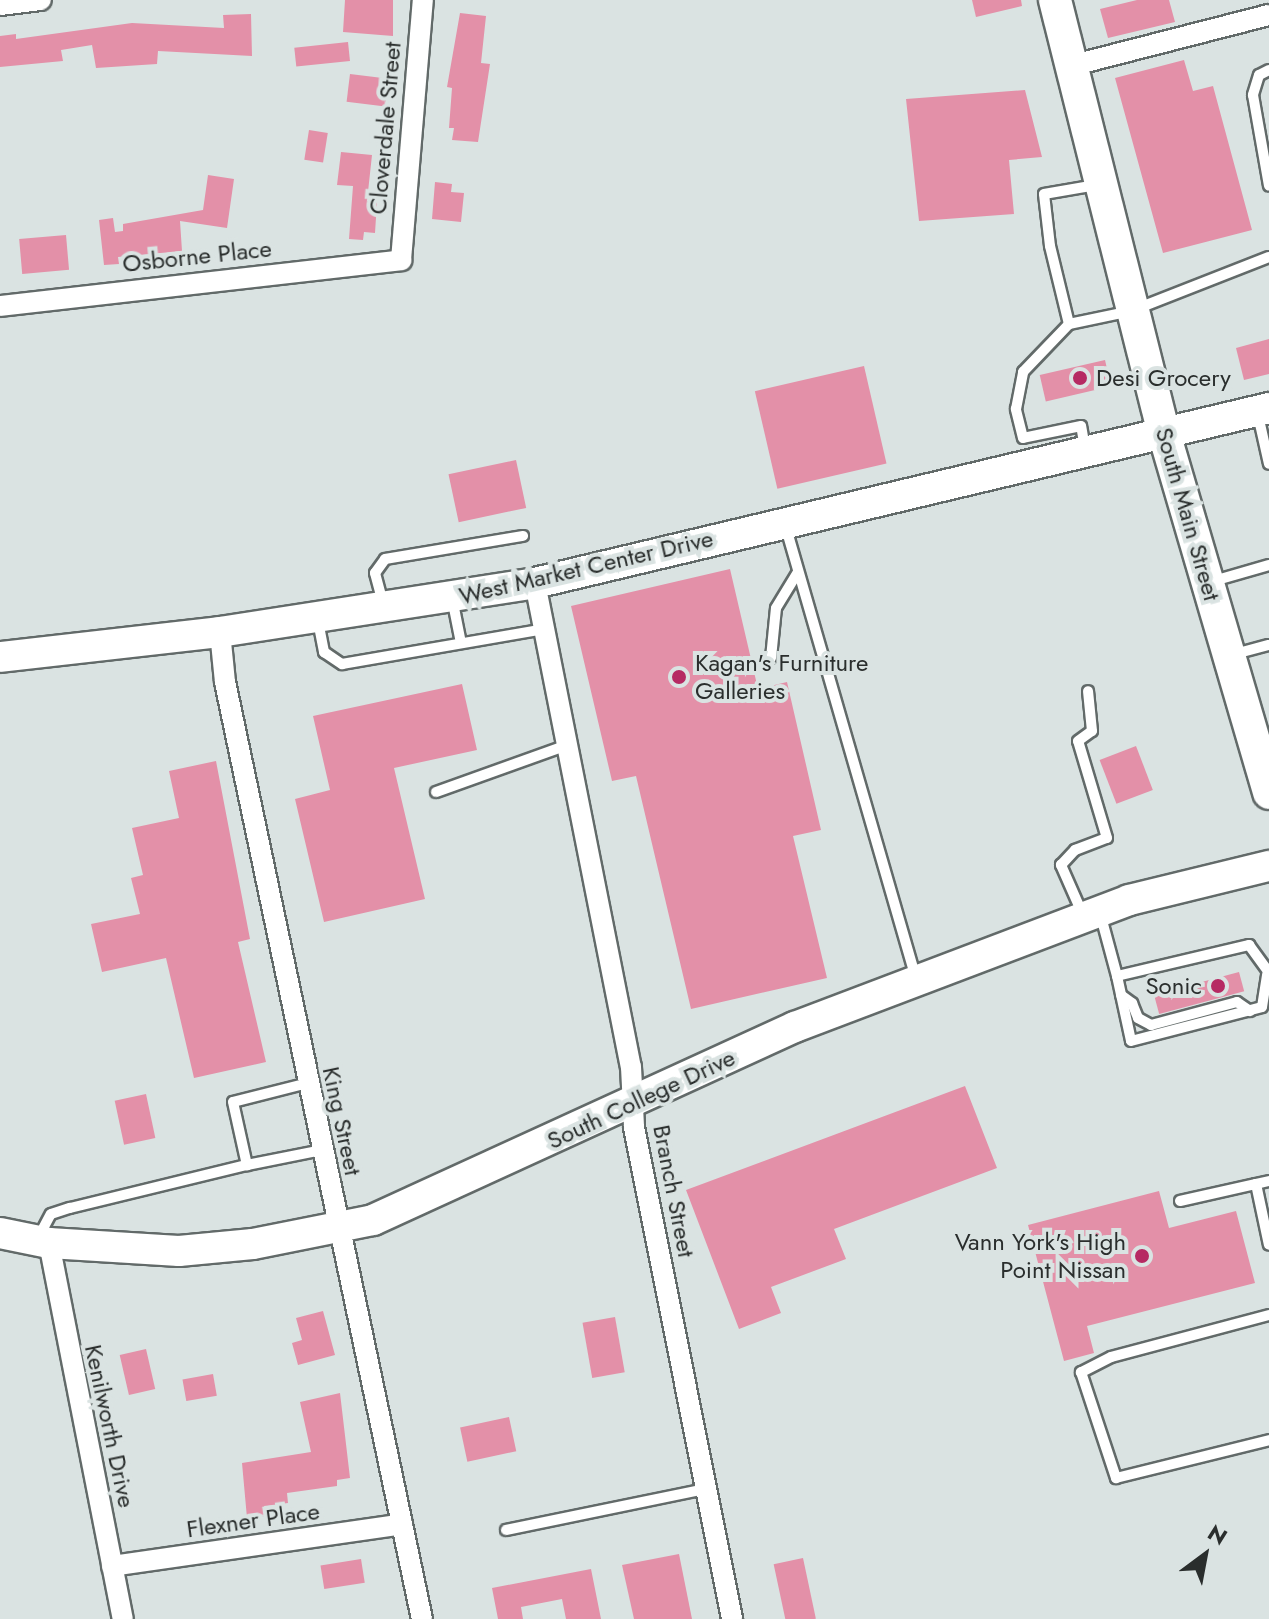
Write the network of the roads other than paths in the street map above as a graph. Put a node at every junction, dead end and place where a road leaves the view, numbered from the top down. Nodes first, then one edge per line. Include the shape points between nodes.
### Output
1 (41, 0) edge
2 (423, 0) edge
3 (1055, 0) edge
4 (0, 5) edge
5 (1269, 15) edge
6 (1070, 66) junction
7 (1269, 70) edge
8 (1101, 184) junction
9 (1269, 186) edge
10 (1269, 257) edge
11 (401, 260) joint
12 (0, 306) edge
13 (1131, 311) junction
14 (1069, 324) junction
15 (1263, 409) edge
16 (1164, 433) junction
17 (1026, 452) junction
18 (1269, 463) edge
19 (784, 522) junction
20 (523, 536) dead end
21 (1269, 565) edge
22 (798, 572) junction
23 (1208, 582) junction
24 (535, 583) junction
25 (451, 598) junction
26 (385, 609) junction
27 (317, 619) junction
28 (544, 629) junction
29 (220, 632) junction
30 (461, 643) junction
31 (1269, 645) edge
32 (1229, 656) junction
33 (0, 657) edge
34 (771, 658) dead end
35 (1088, 691) dead end
36 (1260, 729) edge
37 (567, 745) junction
38 (436, 792) dead end
39 (1269, 793) edge
40 (1269, 866) edge
41 (1091, 914) junction
42 (1268, 973) edge
43 (1117, 976) junction
44 (917, 979) junction
45 (1121, 995) junction
46 (1250, 1011) junction
47 (308, 1083) junction
48 (632, 1106) junction
49 (322, 1150) junction
50 (247, 1165) junction
51 (1269, 1181) edge
52 (1256, 1184) junction
53 (1180, 1201) dead end
54 (338, 1229) junction
55 (0, 1233) edge
56 (44, 1242) junction
57 (1269, 1245) edge
58 (1269, 1315) edge
59 (1269, 1440) edge
60 (706, 1489) junction
61 (402, 1524) junction
62 (506, 1530) dead end
63 (112, 1566) junction
64 (123, 1619) edge
65 (422, 1619) edge
66 (732, 1619) edge

1 - 4 street
2 - 11 street, Cloverdale Street
3 - 6 main road, South Main Street
5 - 6 street
6 - 8 main road, South Main Street
7 - 9 lane via 1259,75 1253,95
8 - 13 main road, South Main Street
8 - 14 lane via 1044,194
10 - 13 lane
11 - 12 street, Osborne Place
13 - 14 lane
13 - 16 main road, South Main Street
14 - 17 lane via 1023,372 1016,409
15 - 16 main road, West Market Center Drive
15 - 18 lane
16 - 17 main road, West Market Center Drive via 1086,454
16 - 23 main road, South Main Street
17 - 19 main road, West Market Center Drive
19 - 22 lane
19 - 24 main road, West Market Center Drive
20 - 26 lane via 385,559 375,573
21 - 23 lane
22 - 34 lane via 776,608
22 - 44 lane
23 - 32 main road, South Main Street
24 - 25 main road, West Market Center Drive
24 - 28 street, Branch Street
25 - 26 main road, West Market Center Drive
25 - 30 lane
26 - 27 main road, West Market Center Drive
27 - 29 main road, West Market Center Drive
27 - 30 lane via 324,652 342,664
28 - 30 lane
28 - 37 street, Branch Street
29 - 33 main road, West Market Center Drive
29 - 47 street, King Street via 225,682
31 - 32 lane
32 - 36 main road, South Main Street
35 - 41 lane via 1092,731 1078,741 1107,838 1075,850 1061,865
36 - 39 main road, South Main Street
37 - 38 lane
37 - 48 street, Branch Street via 631,1067
40 - 41 main road, South College Drive
41 - 43 lane
41 - 44 main road, South College Drive
42 - 43 lane via 1249,945
42 - 46 lane via 1262,1007
43 - 45 lane
44 - 48 main road, South College Drive via 795,1027
45 - 46 lane via 1132,1003 1138,1018 1151,1025 1237,1002
45 - 46 lane via 1131,1041
47 - 49 street, King Street
47 - 50 lane via 233,1102
48 - 54 main road, South College Drive via 373,1220
48 - 60 street, Branch Street
49 - 50 lane
49 - 54 street, King Street
50 - 56 lane via 60,1211 41,1225
51 - 52 lane
52 - 53 lane
52 - 57 lane
54 - 56 main road, South College Drive via 179,1251
54 - 61 street, King Street
55 - 56 main road, South College Drive
56 - 63 street, Kenilworth Drive
58 - 59 lane via 1111,1357 1081,1372 1116,1478
60 - 62 lane
60 - 66 street, Branch Street
61 - 63 street, Flexner Place
61 - 65 street, King Street
63 - 64 street, Kenilworth Drive

